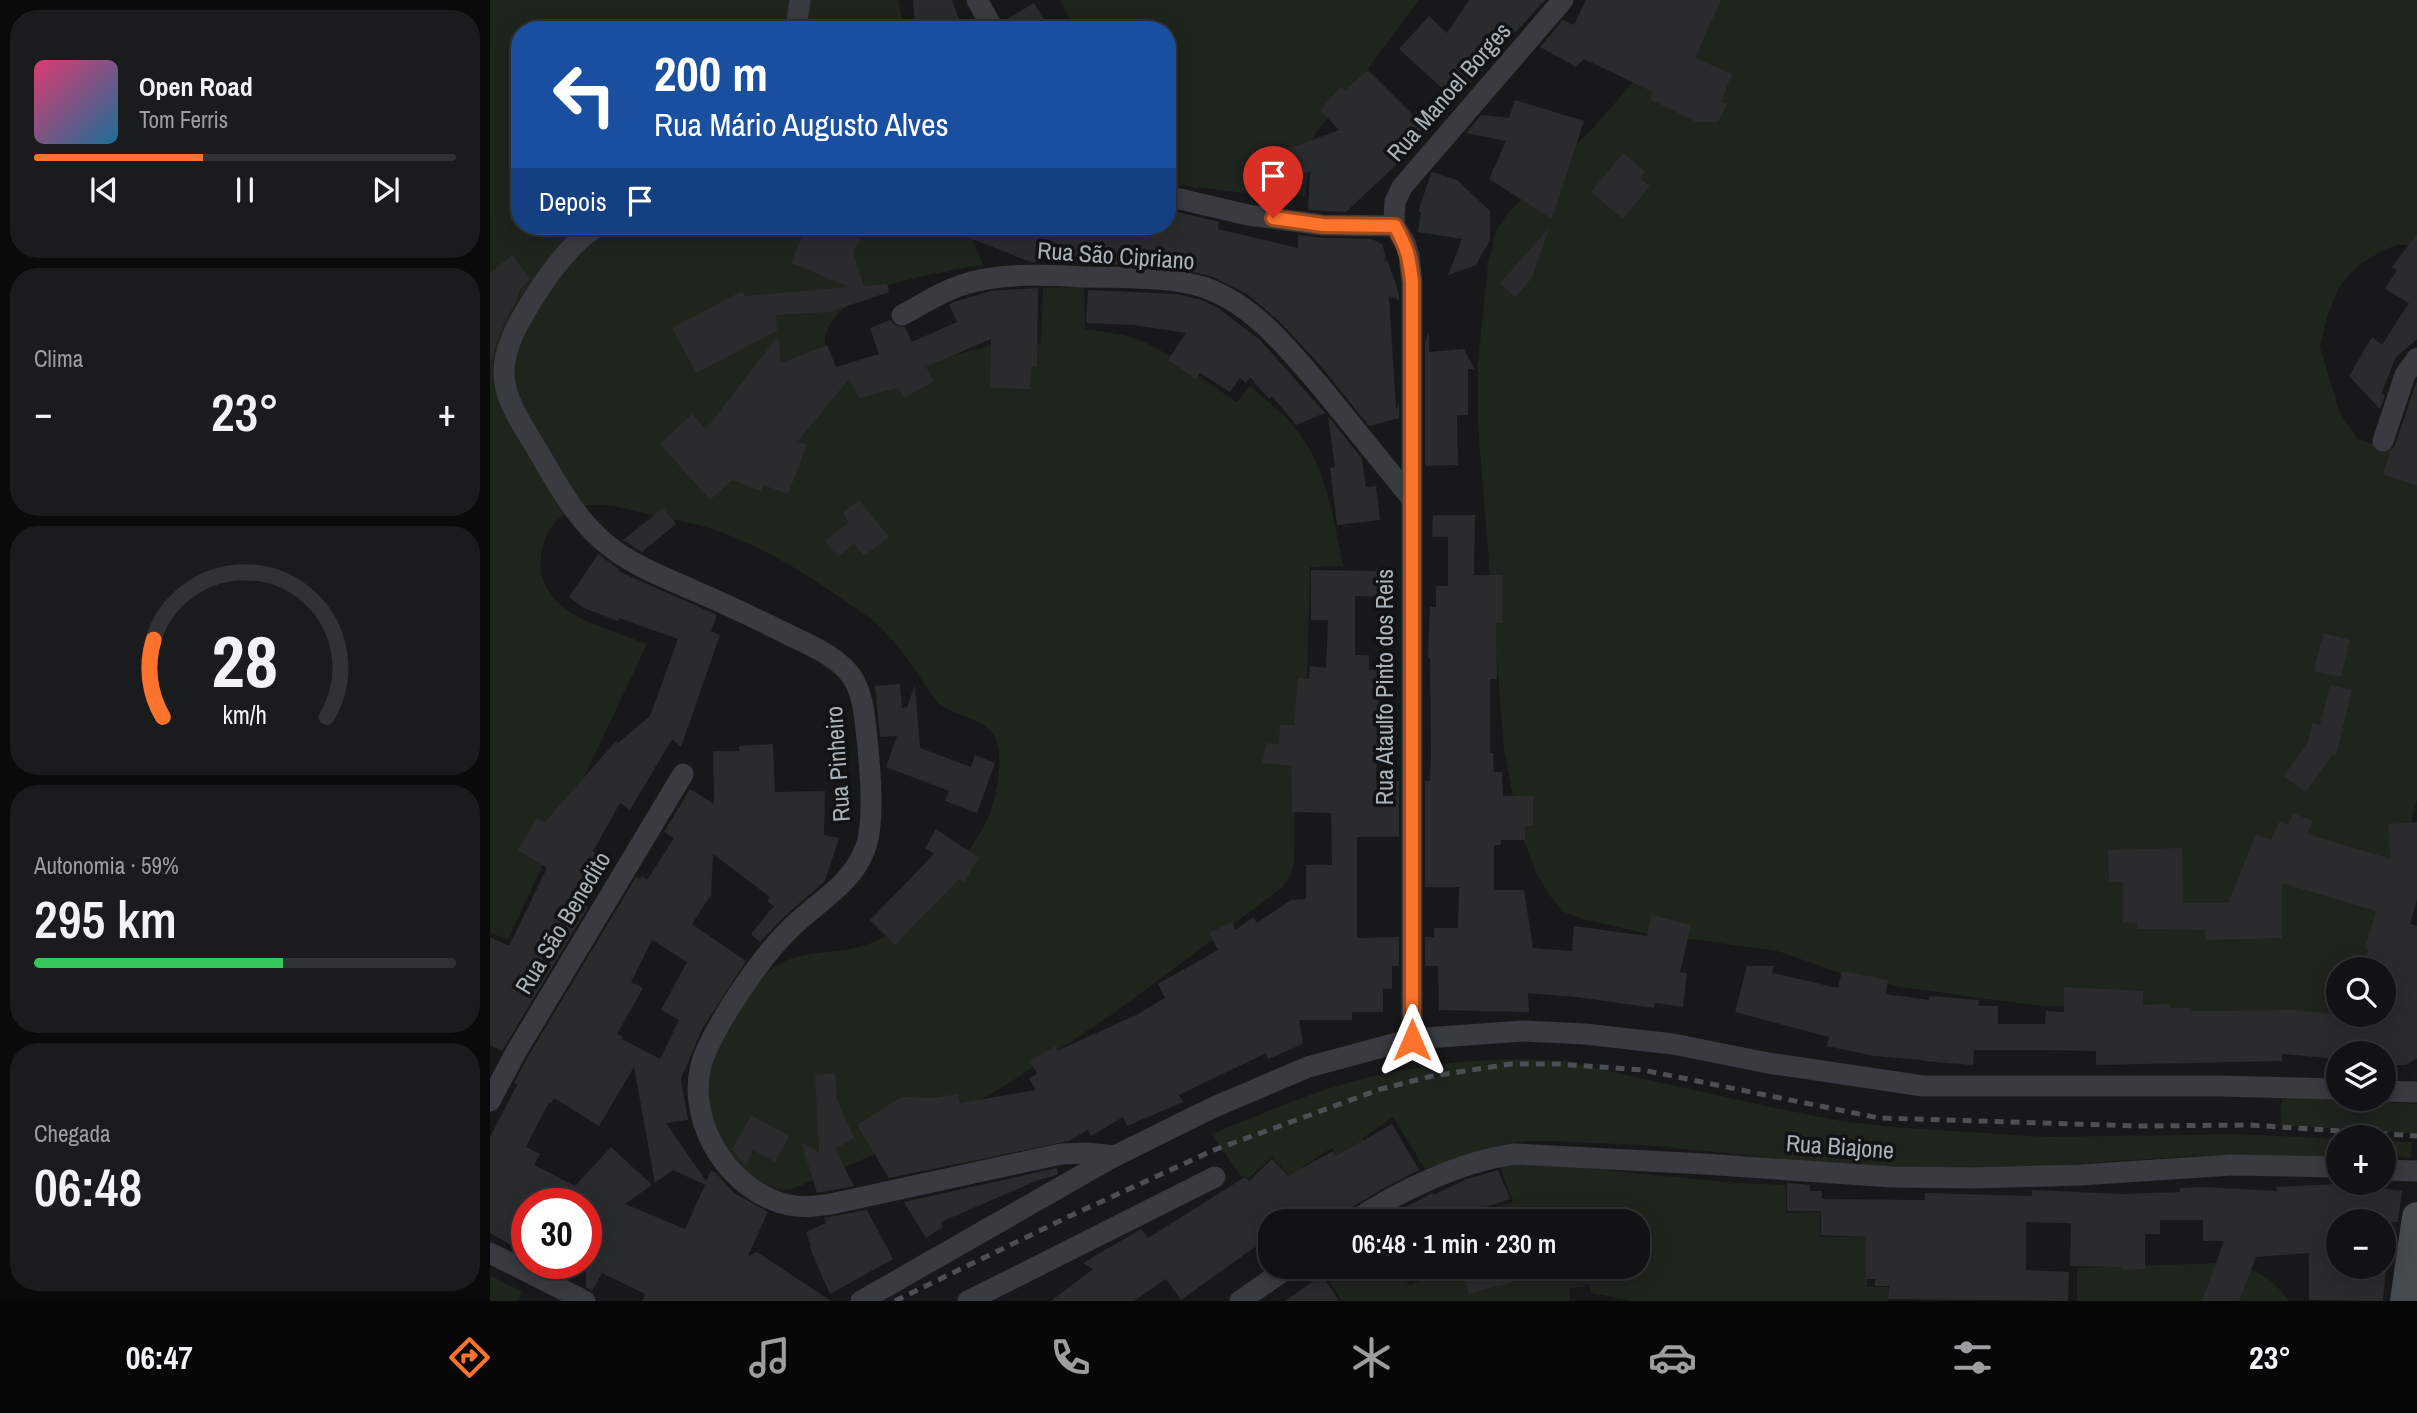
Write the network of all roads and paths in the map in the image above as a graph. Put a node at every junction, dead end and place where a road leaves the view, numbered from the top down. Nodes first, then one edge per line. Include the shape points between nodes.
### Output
1 (800, 0) edge
2 (978, 0) edge
3 (1563, 0) edge
4 (797, 21) edge
5 (989, 21) edge
6 (1176, 199) edge
7 (1395, 226) junction
8 (584, 235) edge
9 (902, 316) dead end
10 (2417, 358) edge
11 (2383, 441) dead end
12 (1411, 498) junction
13 (683, 774) dead end
14 (1412, 1040) junction
15 (2326, 1089) edge
16 (2396, 1091) edge
17 (2417, 1092) edge
18 (490, 1101) edge
19 (1115, 1156) junction
20 (2326, 1167) edge
21 (2396, 1170) edge
22 (2417, 1171) edge
23 (1215, 1177) dead end
24 (1376, 1209) edge
25 (2417, 1217) edge
26 (490, 1253) edge
27 (1272, 1279) edge
28 (585, 1301) edge
29 (861, 1301) edge
30 (968, 1301) edge
31 (1240, 1301) edge
32 (2405, 1301) edge

1 - 4 street
2 - 5 street
3 - 7 street, Rua Manoel Borges via 1402,187 1393,210
6 - 7 street via 1323,225
7 - 12 street, Rua Ataulfo Pinto dos Reis via 1409,255 1412,282
8 - 19 street, Rua Pinheiro via 531,301 509,341 505,391 518,419 576,514 594,534 630,561 830,657 852,676 864,712 870,805 865,849 847,878 794,925 764,961 704,1058 699,1078 703,1116 722,1161 776,1201 799,1207 1061,1154
9 - 12 street, Rua São Cipriano via 958,286 998,278 1118,277 1206,288 1241,306 1270,330
10 - 11 street via 2405,375
12 - 14 street, Rua Ataulfo Pinto dos Reis
13 - 18 street, Rua São Benedito
14 - 15 street via 1523,1031 1673,1044 1923,1086
14 - 19 street via 1298,1071
16 - 17 street
19 - 29 street
20 - 24 street, Rua Biajone via 2232,1165 2080,1175 1892,1177 1516,1154 1457,1169
21 - 22 street
23 - 30 street
25 - 32 street
26 - 28 street
27 - 31 street

